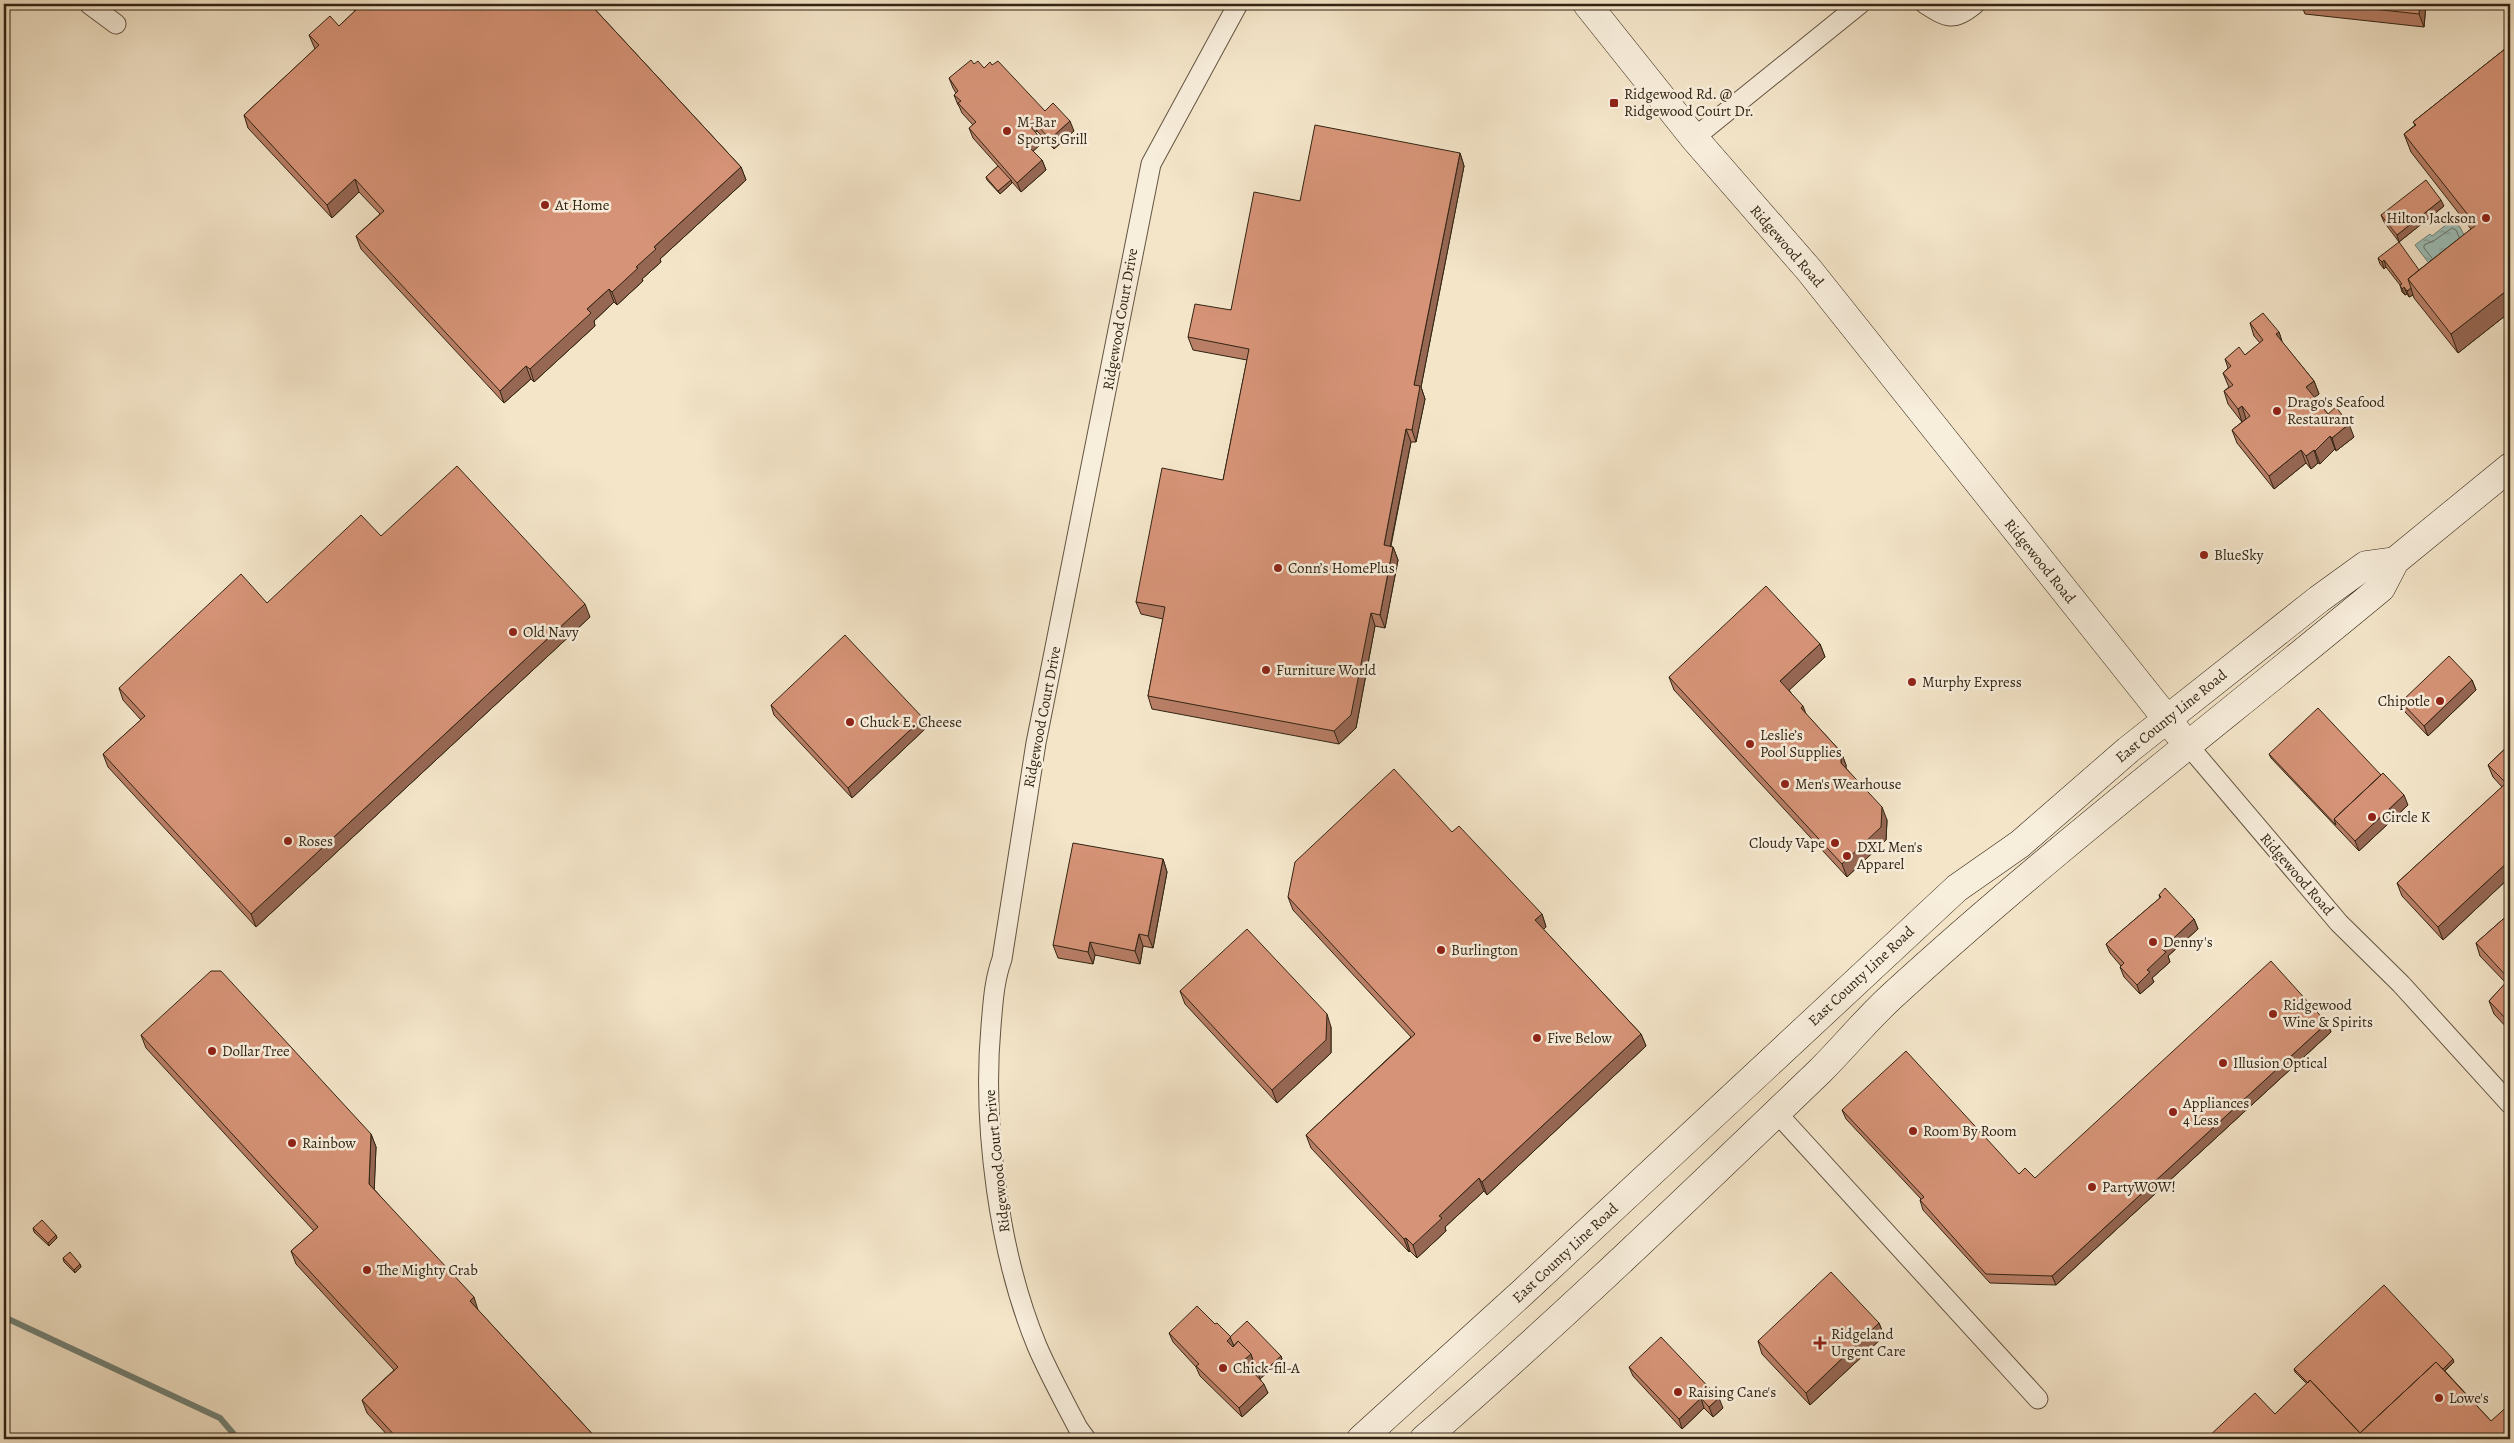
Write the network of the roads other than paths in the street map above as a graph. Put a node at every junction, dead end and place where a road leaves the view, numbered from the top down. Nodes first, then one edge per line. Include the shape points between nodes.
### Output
1 (89, 4) edge
2 (1238, 4) edge
3 (1587, 4) edge
4 (1860, 4) edge
5 (1925, 4) edge
6 (1975, 4) edge
7 (116, 24) dead end
8 (1694, 138) junction
9 (2510, 467) edge
10 (2395, 561) junction
11 (2167, 719) junction
12 (2187, 744) junction
13 (2510, 1104) edge
14 (1776, 1112) junction
15 (2038, 1399) dead end
16 (1086, 1439) edge
17 (1361, 1439) edge
18 (1424, 1439) edge

1 - 7 street
2 - 16 street, Ridgewood Court Drive via 1152,164 1036,743 1002,959 995,979 987,1067 991,1142 1006,1250 1037,1346
3 - 8 main road, Ridgewood Road
4 - 8 street
5 - 6 street via 1939,13 1962,16
8 - 11 main road, Ridgewood Road via 1809,270
9 - 10 main road
10 - 11 main road, East County Line Road via 2366,565
10 - 12 main road via 2381,588
11 - 12 main road, Ridgewood Road
11 - 17 main road, East County Line Road via 2020,844 1957,888
12 - 13 street, Ridgewood Road via 2339,923 2402,984
12 - 14 main road via 2020,882 1903,986
14 - 15 street
14 - 18 main road via 1518,1358

